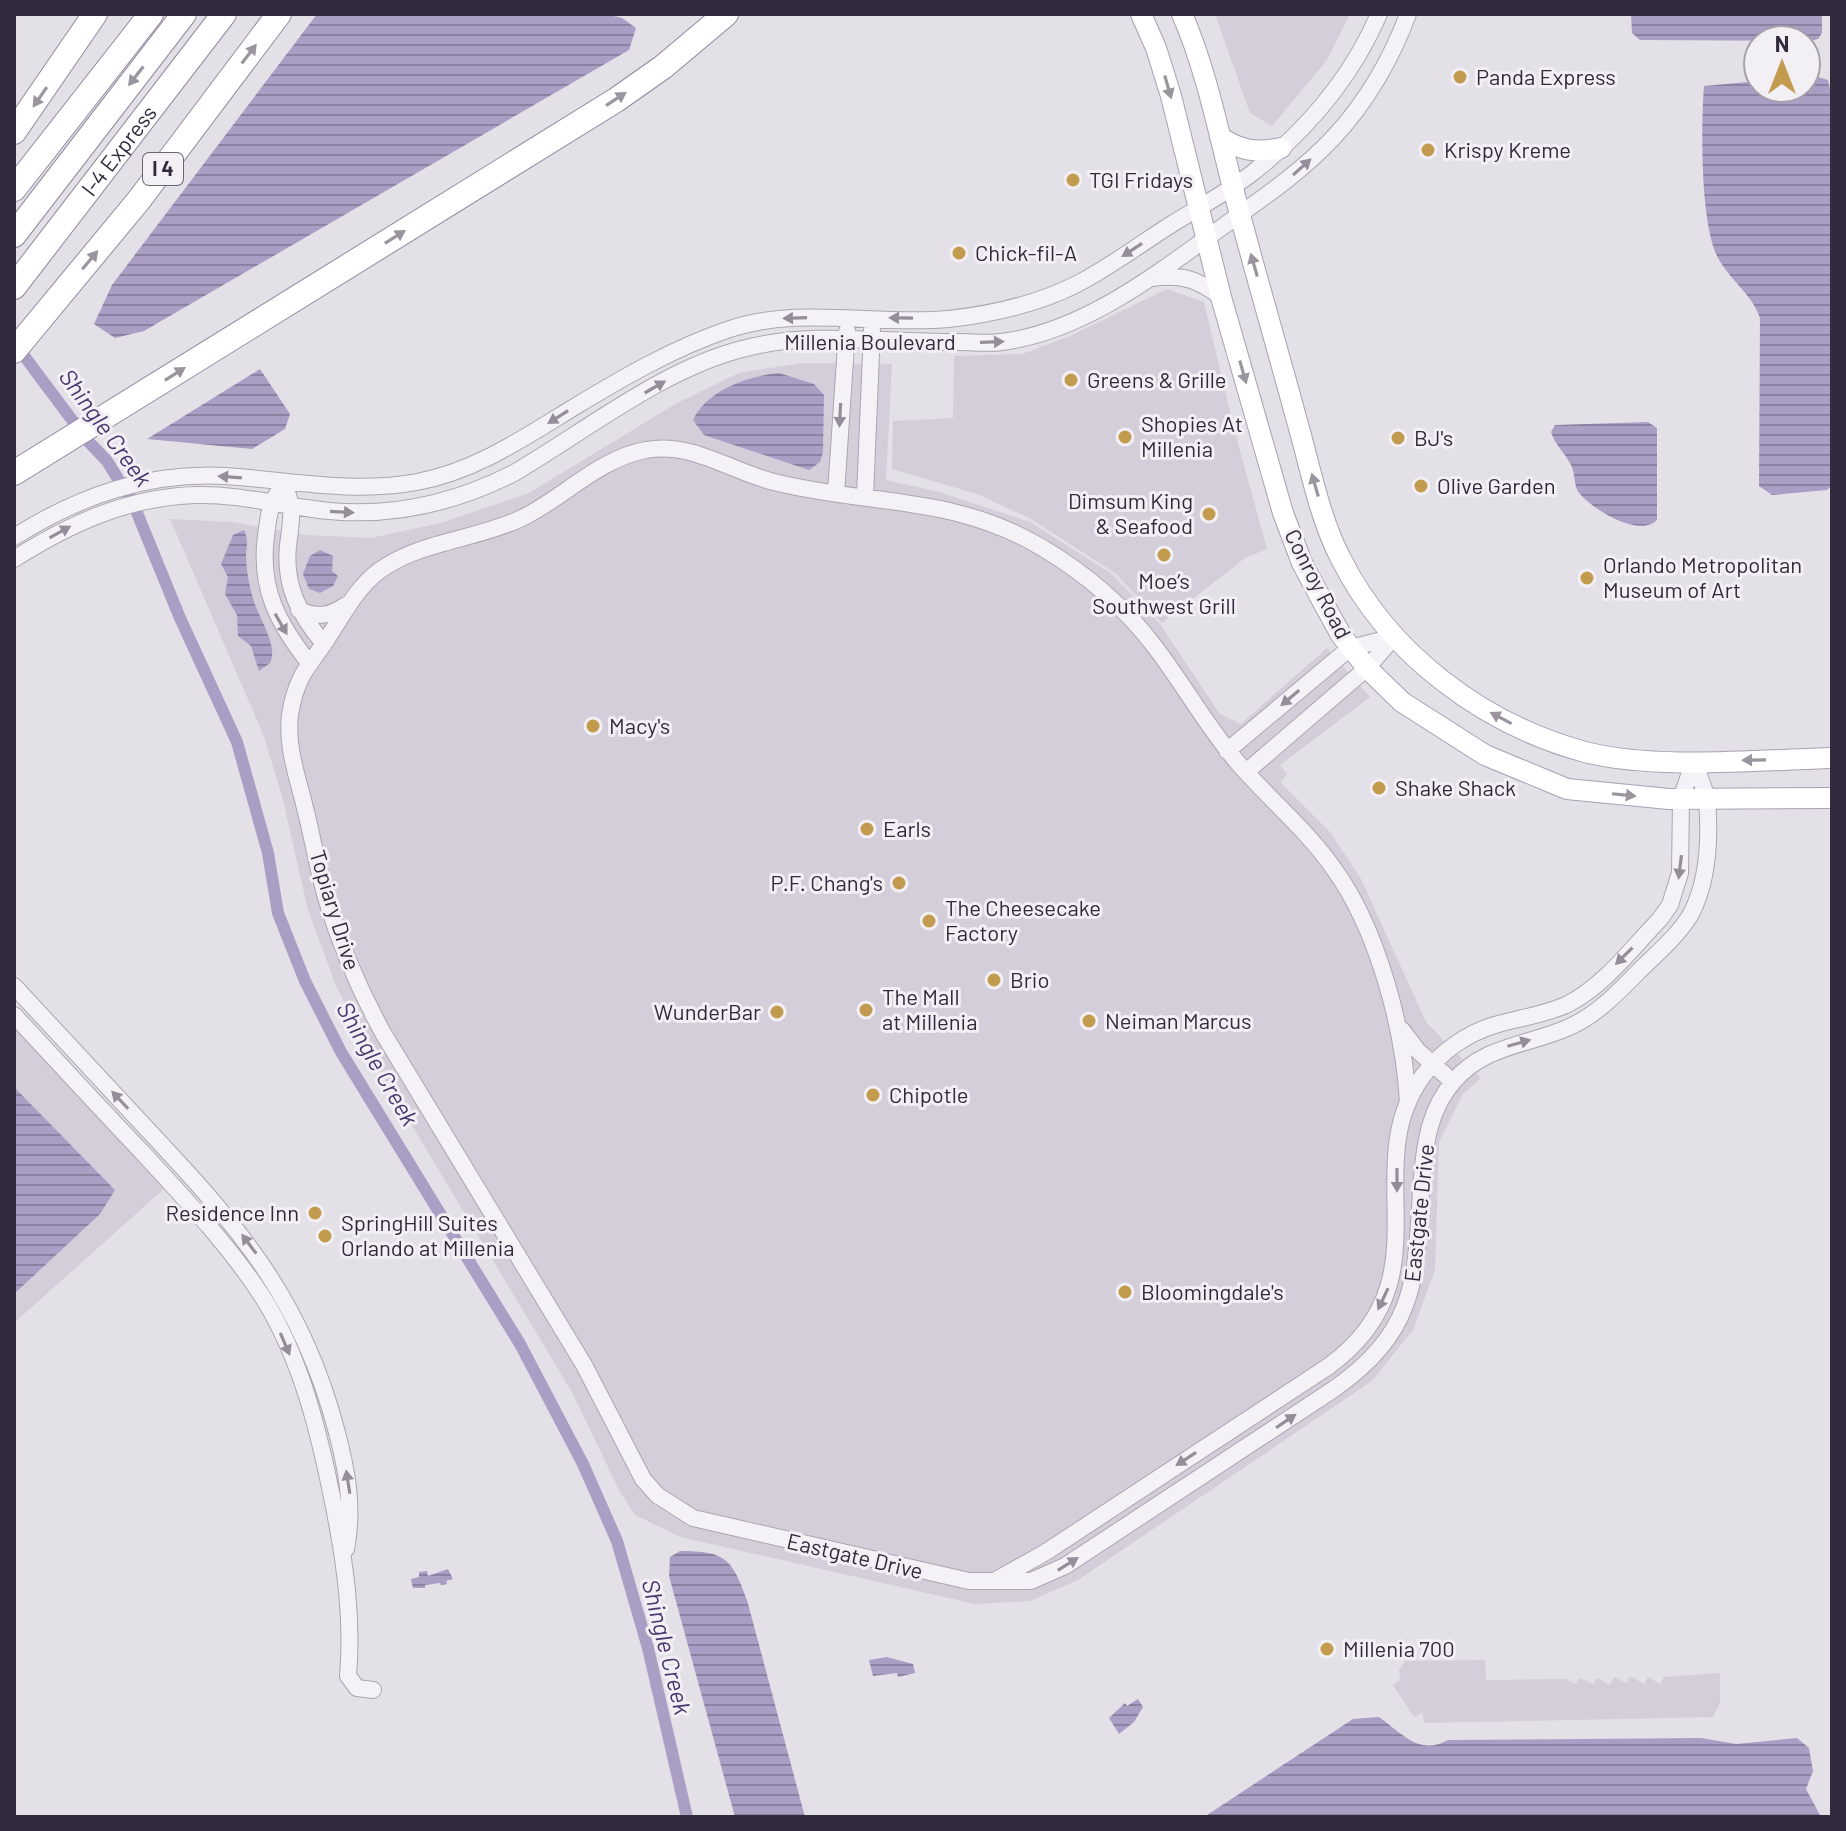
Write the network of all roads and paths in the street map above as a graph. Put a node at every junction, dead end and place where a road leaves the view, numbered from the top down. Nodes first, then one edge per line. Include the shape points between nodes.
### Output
1 (95, 14) edge
2 (151, 14) edge
3 (184, 14) edge
4 (224, 14) edge
5 (279, 14) edge
6 (726, 14) edge
7 (1141, 14) edge
8 (1182, 14) edge
9 (1379, 14) edge
10 (1408, 14) edge
11 (14, 132) edge
12 (1220, 137) junction
13 (1281, 148) junction
14 (1232, 187) junction
15 (14, 189) edge
16 (1199, 209) junction
17 (1240, 214) junction
18 (14, 235) edge
19 (1206, 238) junction
20 (1147, 278) junction
21 (20, 279) edge
22 (1221, 297) junction
23 (848, 318) junction
24 (872, 318) junction
25 (847, 338) junction
26 (872, 340) junction
27 (14, 351) edge
28 (14, 473) edge
29 (284, 482) junction
30 (836, 493) junction
31 (865, 496) junction
32 (272, 502) junction
33 (291, 505) junction
34 (14, 537) edge
35 (14, 559) edge
36 (355, 596) junction
37 (299, 610) junction
38 (1394, 637) junction
39 (324, 644) junction
40 (1350, 648) junction
41 (310, 664) junction
42 (1367, 668) junction
43 (1227, 751) junction
44 (1832, 758) edge
45 (1694, 761) junction
46 (1246, 772) junction
47 (1832, 798) edge
48 (1681, 799) junction
49 (1707, 799) junction
50 (14, 986) edge
51 (1393, 1010) junction
52 (14, 1015) edge
53 (1432, 1064) junction
54 (1453, 1082) junction
55 (1408, 1103) junction
56 (716, 1524) joint
57 (344, 1559) junction
58 (994, 1581) junction
59 (373, 1690) dead end

1 -> 11 highway
2 - 15 highway
3 -> 18 highway, I-4 Express
4 - 21 highway, I-4 Express
27 -> 5 highway, I 4 via 139,200
28 -> 6 highway via 616,100
7 -> 16 main road, Conroy Road via 1171,96
8 - 12 main road, Conroy Road
9 - 13 street, Millenia Boulevard via 1339,86
17 -> 10 street, Millenia Boulevard via 1334,137 1384,68
12 - 13 main road via 1246,151
12 - 14 main road, Conroy Road
13 - 14 street, Millenia Boulevard
14 - 16 street, Millenia Boulevard
14 - 17 main road, Conroy Road
16 - 19 main road, Conroy Road
16 -> 24 street, Millenia Boulevard via 1085,280 1036,301 943,319
17 - 19 street, Millenia Boulevard
38 -> 17 main road, Conroy Road via 1341,558 1322,509
19 - 20 street, Millenia Boulevard
19 - 22 main road, Conroy Road
20 - 22 street via 1192,278
26 -> 20 street, Millenia Boulevard via 1001,342 1060,326
22 -> 40 main road, Conroy Road via 1288,525 1302,563
23 - 24 street, Millenia Boulevard
23 - 25 street
23 -> 29 street, Millenia Boulevard via 786,318 740,325 695,341 493,456 444,475 374,487
24 - 26 street
25 - 26 street, Millenia Boulevard
25 -> 30 street
33 -> 25 street, Millenia Boulevard via 373,512 456,498 514,473 693,366 765,343
26 - 31 street
29 - 32 street
29 - 33 street
29 -> 34 street, Millenia Boulevard via 210,476 145,481 63,507
30 - 31 street, Topiary Drive
30 - 36 street, Topiary Drive via 771,481 677,449 639,451 522,518 395,561
31 - 43 street, Topiary Drive via 959,512 1011,532 1068,564 1130,617
32 - 33 street, Millenia Boulevard
35 -> 32 street, Millenia Boulevard via 61,531 153,499 208,495
32 -> 41 street via 264,560 267,591 281,624
33 - 37 street via 287,575
36 - 37 street, Topiary Drive via 322,616
36 - 39 street, Topiary Drive
37 - 39 street
38 - 40 street
38 - 42 street
45 -> 38 main road, Conroy Road via 1612,756 1547,739 1459,694
39 - 41 street, Topiary Drive
40 - 42 main road, Conroy Road
40 -> 43 street
41 - 56 street, Topiary Drive via 293,699 292,756 328,903 367,1002 584,1365 643,1479 673,1507
42 - 46 street
42 -> 48 main road, Conroy Road via 1434,724 1532,777 1567,789
43 - 46 street, Topiary Drive
44 -> 45 main road, Conroy Road
45 - 48 street, Eastgate Drive
45 - 49 street, Eastgate Drive
46 - 51 street, Topiary Drive via 1336,871 1370,936
47 - 49 main road, Conroy Road
48 - 49 main road, Conroy Road
48 -> 53 street, Eastgate Drive via 1682,857 1676,889 1665,912 1642,938 1567,1004 1480,1030
54 -> 49 street, Eastgate Drive via 1490,1053 1585,1019 1674,936 1690,915 1704,876
57 -> 50 street via 351,1521 344,1460 325,1387 295,1317 223,1212
51 - 53 street via 1410,1041
51 - 55 street
52 -> 57 street via 188,1201 263,1297 310,1405
53 - 54 street
53 - 55 street, Eastgate Drive
58 -> 54 street, Eastgate Drive via 1031,1581 1065,1566 1368,1363 1391,1334 1410,1295 1418,1255 1424,1145
55 -> 58 street, Eastgate Drive via 1397,1149 1396,1261 1387,1292 1359,1340 1332,1364
56 - 58 street, Eastgate Drive via 969,1581
57 - 59 street via 351,1645 348,1676 357,1688

